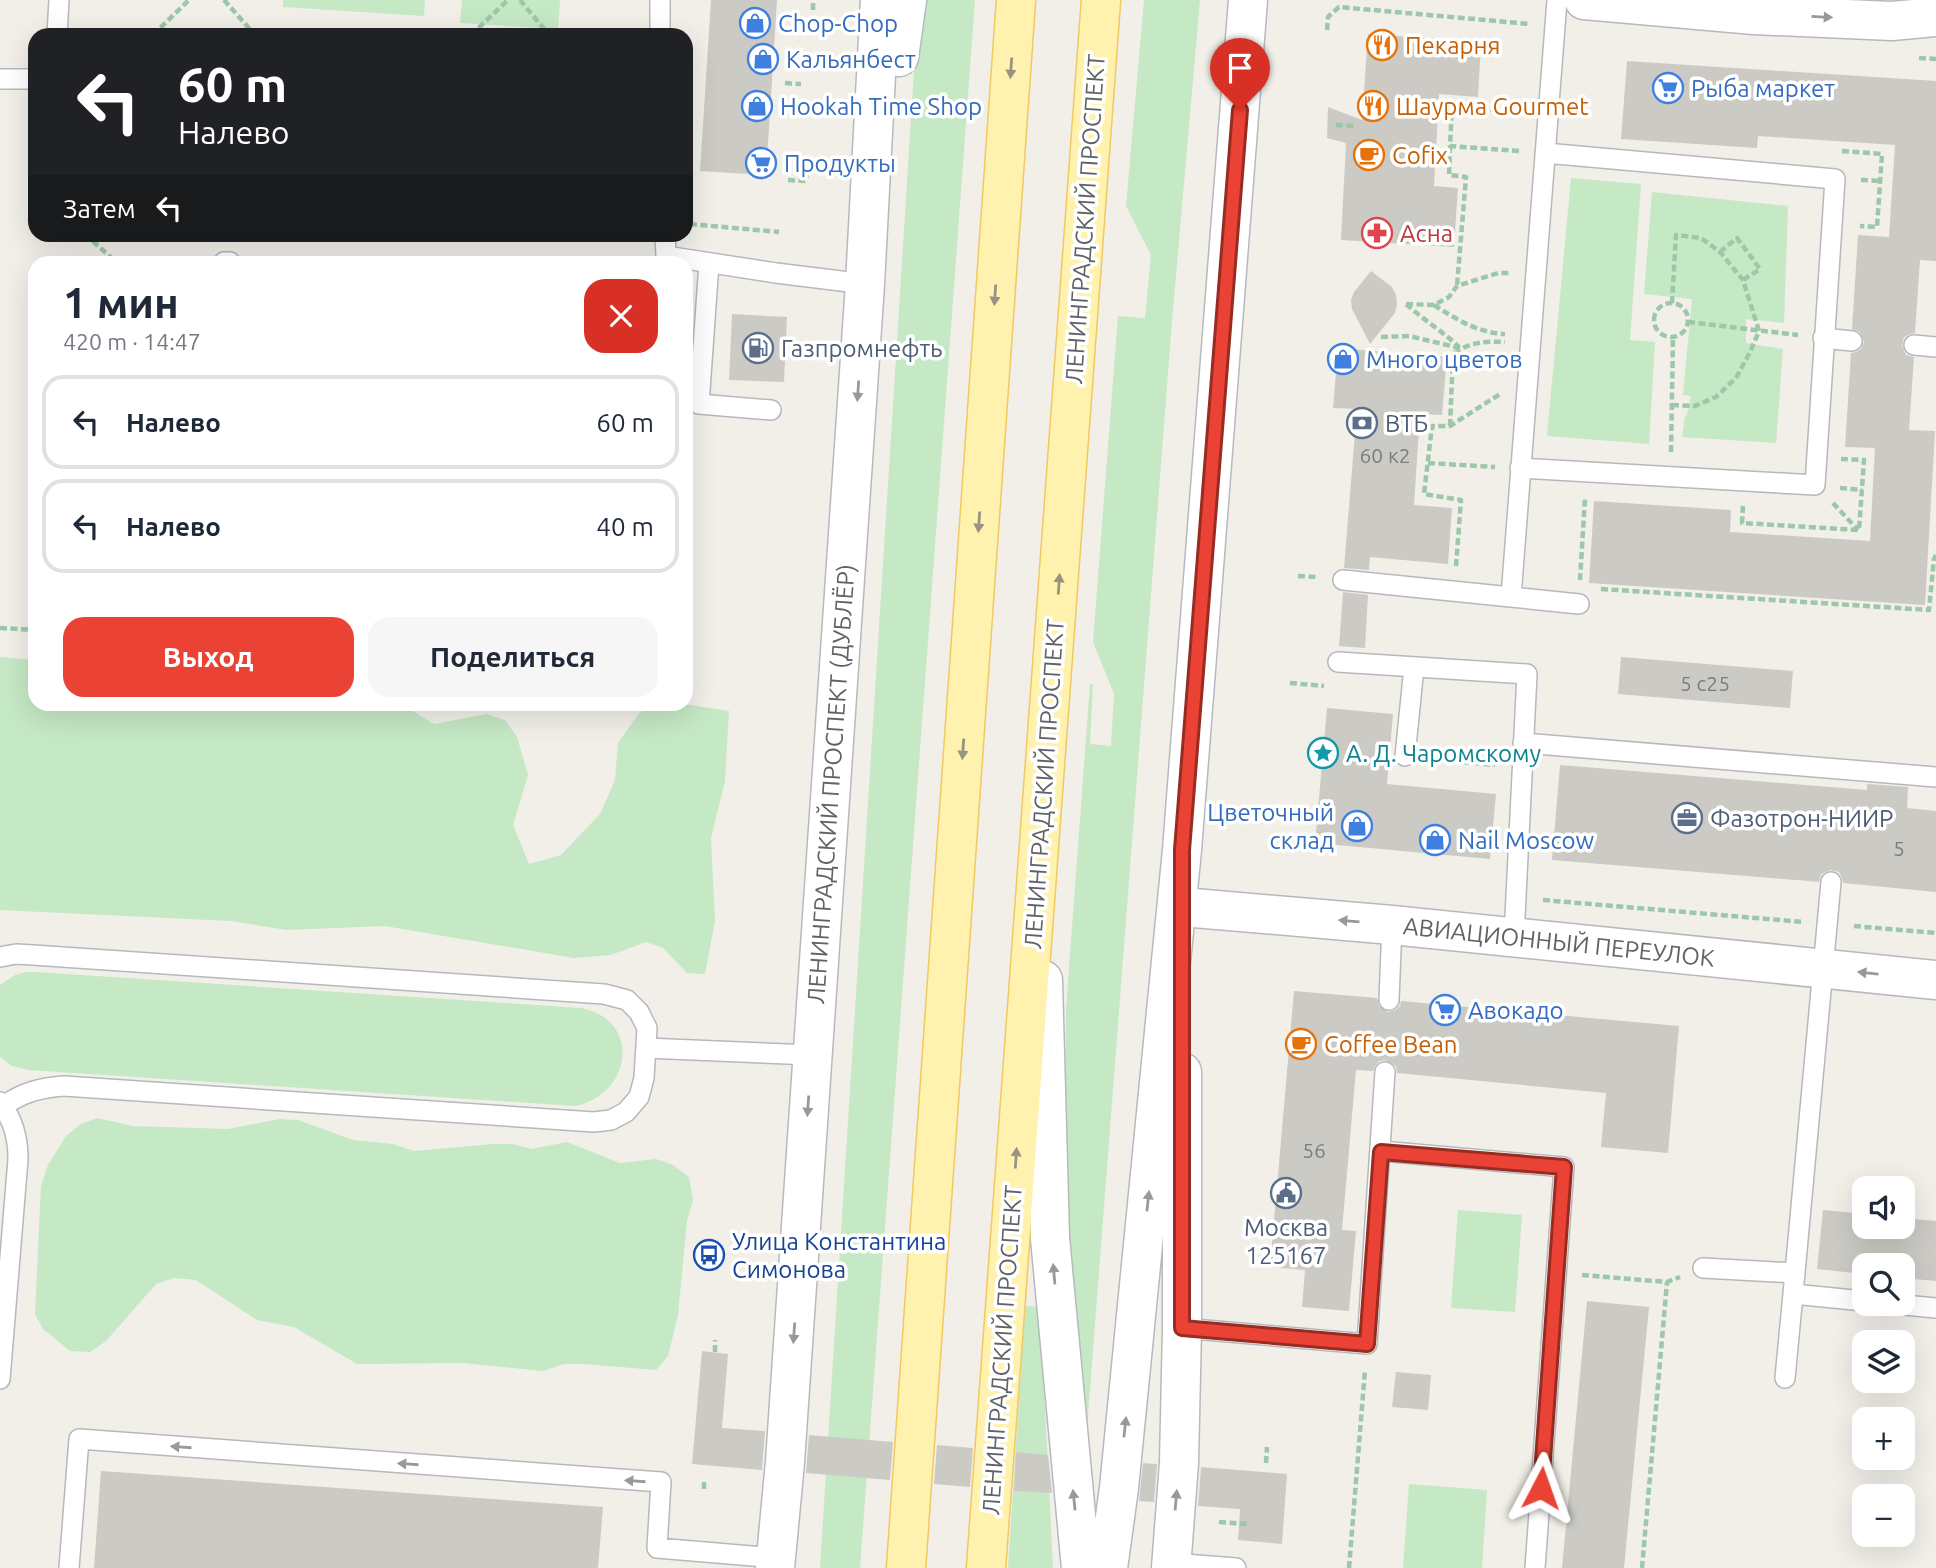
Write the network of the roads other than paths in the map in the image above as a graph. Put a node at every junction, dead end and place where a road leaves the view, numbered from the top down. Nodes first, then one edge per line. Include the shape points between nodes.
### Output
1 (59, 0) edge
2 (660, 0) edge
3 (880, 0) edge
4 (907, 0) edge
5 (1016, 0) edge
6 (1101, 0) edge
7 (1248, 0) edge
8 (1557, 0) edge
9 (1584, 0) edge
10 (1660, 3) edge
11 (1936, 17) edge
12 (57, 28) edge
13 (660, 28) edge
14 (0, 79) edge
15 (28, 79) edge
16 (1545, 153) junction
17 (693, 262) edge
18 (709, 263) junction
19 (866, 266) junction
20 (1823, 338) junction
21 (1852, 341) dead end
22 (1914, 345) dead end
23 (1936, 347) edge
24 (771, 411) dead end
25 (1520, 468) junction
26 (1343, 580) dead end
27 (1580, 596) road end
28 (1511, 597) junction
29 (1338, 662) dead end
30 (1414, 667) junction
31 (1523, 743) junction
32 (1405, 756) road end
33 (1936, 777) edge
34 (1040, 847) junction
35 (1182, 850) junction
36 (1831, 882) dead end
37 (1182, 907) junction
38 (1392, 925) junction
39 (1514, 937) junction
40 (0, 957) edge
41 (1822, 968) junction
42 (1936, 980) edge
43 (1389, 1000) dead end
44 (646, 1048) junction
45 (812, 1055) junction
46 (1385, 1072) dead end
47 (1, 1104) edge
48 (1381, 1152) junction
49 (1703, 1268) road end
50 (1795, 1273) junction
51 (1793, 1294) junction
52 (1852, 1300) edge
53 (1915, 1306) edge
54 (1936, 1308) edge
55 (1182, 1328) junction
56 (1785, 1378) dead end
57 (0, 1379) edge
58 (776, 1563) edge
59 (1171, 1565) edge
60 (69, 1568) edge
61 (905, 1568) edge
62 (986, 1568) edge
63 (1081, 1568) edge
64 (1108, 1568) edge
65 (1236, 1568) edge
66 (1535, 1568) edge

1 - 12 lane
2 - 13 lane
3 - 19 main road, ЛЕНИНГРАДСКИЙ ПРОСПЕКТ (ДУБЛЁР)
4 - 19 main road
5 -> 61 main road
34 -> 6 main road, ЛЕНИНГРАДСКИЙ ПРОСПЕКТ
7 - 35 main road
8 - 16 lane
9 - 10 main road
10 -> 11 main road via 1754,15 1892,21
14 - 15 lane
16 - 20 lane via 1835,179
16 - 25 lane
17 - 18 lane
18 - 19 lane
18 - 24 lane via 699,404
19 -> 45 main road, ЛЕНИНГРАДСКИЙ ПРОСПЕКТ (ДУБЛЁР)
20 - 21 lane
20 - 25 lane via 1815,485
22 - 23 lane
25 - 28 lane
26 - 28 lane
27 - 28 lane
29 - 30 lane
30 - 31 lane via 1527,674
30 - 32 lane
31 - 33 lane via 1839,777
31 - 39 lane
62 -> 34 main road, ЛЕНИНГРАДСКИЙ ПРОСПЕКТ
63 -> 34 main road via 1050,1238
35 - 37 main road
64 -> 35 main road
36 - 41 lane
38 -> 37 main road, АВИАЦИОННЫЙ ПЕРЕУЛОК
37 - 55 main road
38 - 39 main road, АВИАЦИОННЫЙ ПЕРЕУЛОК
38 - 43 lane
39 - 41 main road, АВИАЦИОННЫЙ ПЕРЕУЛОК
40 - 44 lane via 33,955 604,994 626,1000 639,1012 647,1028
42 -> 41 main road, АВИАЦИОННЫЙ ПЕРЕУЛОК
41 - 50 lane
44 - 45 lane
44 - 47 lane via 639,1097 626,1112 594,1122 64,1086 29,1091
45 -> 58 main road, ЛЕНИНГРАДСКИЙ ПРОСПЕКТ (ДУБЛЁР)
46 - 48 lane
47 - 57 lane via 16,1132 18,1159
48 - 55 lane via 1367,1344
48 - 66 lane via 1564,1167
49 - 50 lane
50 - 51 lane
51 - 52 lane
51 - 56 lane
53 - 54 lane
59 -> 55 main road
58 -> 60 lane via 657,1548 661,1482 79,1439
59 - 65 lane

